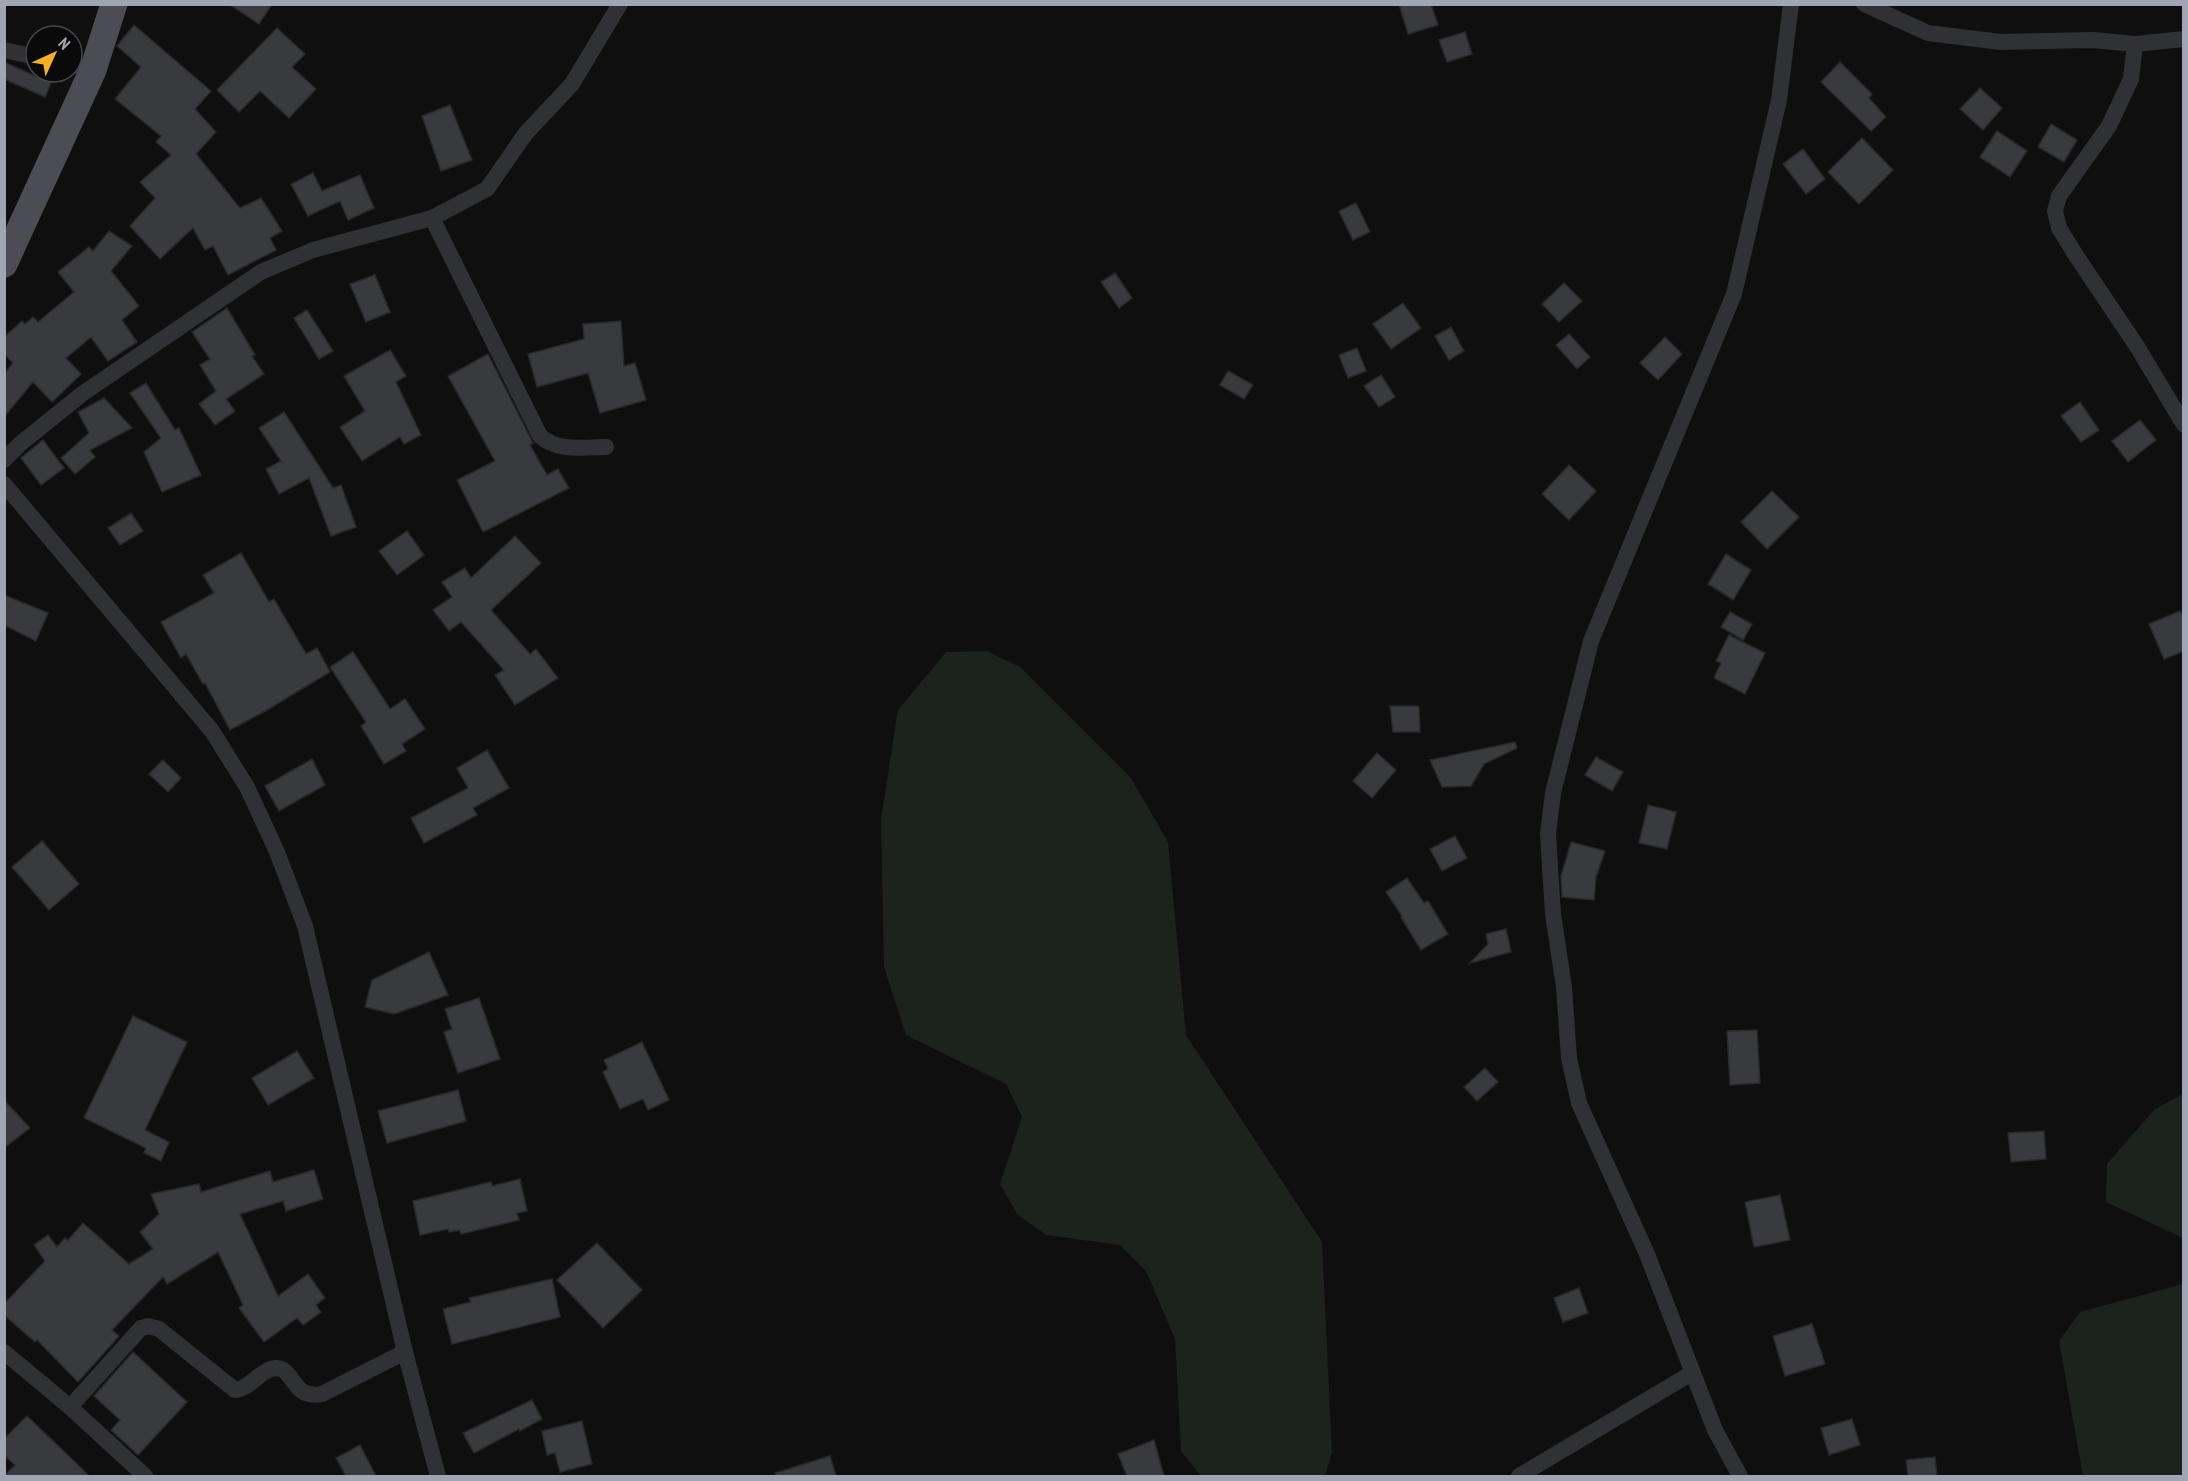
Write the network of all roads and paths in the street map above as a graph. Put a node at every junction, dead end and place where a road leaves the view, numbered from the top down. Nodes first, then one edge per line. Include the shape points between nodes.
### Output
1 (114, 4) edge
2 (620, 4) edge
3 (1791, 4) edge
4 (1864, 4) edge
5 (2184, 39) edge
6 (2135, 44) junction
7 (4, 50) edge
8 (24, 54) edge
9 (84, 63) edge
10 (75, 84) edge
11 (432, 218) junction
12 (4, 264) edge
13 (2184, 425) edge
14 (606, 447) dead end
15 (4, 460) edge
16 (4, 484) edge
17 (4, 1352) edge
18 (405, 1352) junction
19 (1692, 1373) junction
20 (70, 1407) junction
21 (145, 1476) edge
22 (438, 1476) edge
23 (1519, 1476) edge
24 (1740, 1476) edge

1 - 9 main road
2 - 11 street via 572,84 526,133 487,189
3 - 19 street via 1779,100 1734,294 1591,641 1553,793 1548,834 1569,1058 1579,1103 1647,1254
4 - 6 street via 1928,33 2001,42 2093,40
5 - 6 street
6 - 13 street via 2131,80 2109,126 2059,196 2055,211 2059,228
7 - 8 street
10 - 12 main road
11 - 14 street via 540,436 560,447
11 - 15 street via 313,250 261,272 82,394
16 - 18 street via 212,731 251,796 277,852 304,926
17 - 20 street
18 - 20 street via 322,1394 311,1396 302,1392 284,1370 277,1368 268,1370 242,1390 235,1390 159,1329 148,1326 141,1328
18 - 22 street
19 - 23 street
19 - 24 street via 1715,1430
20 - 21 street

